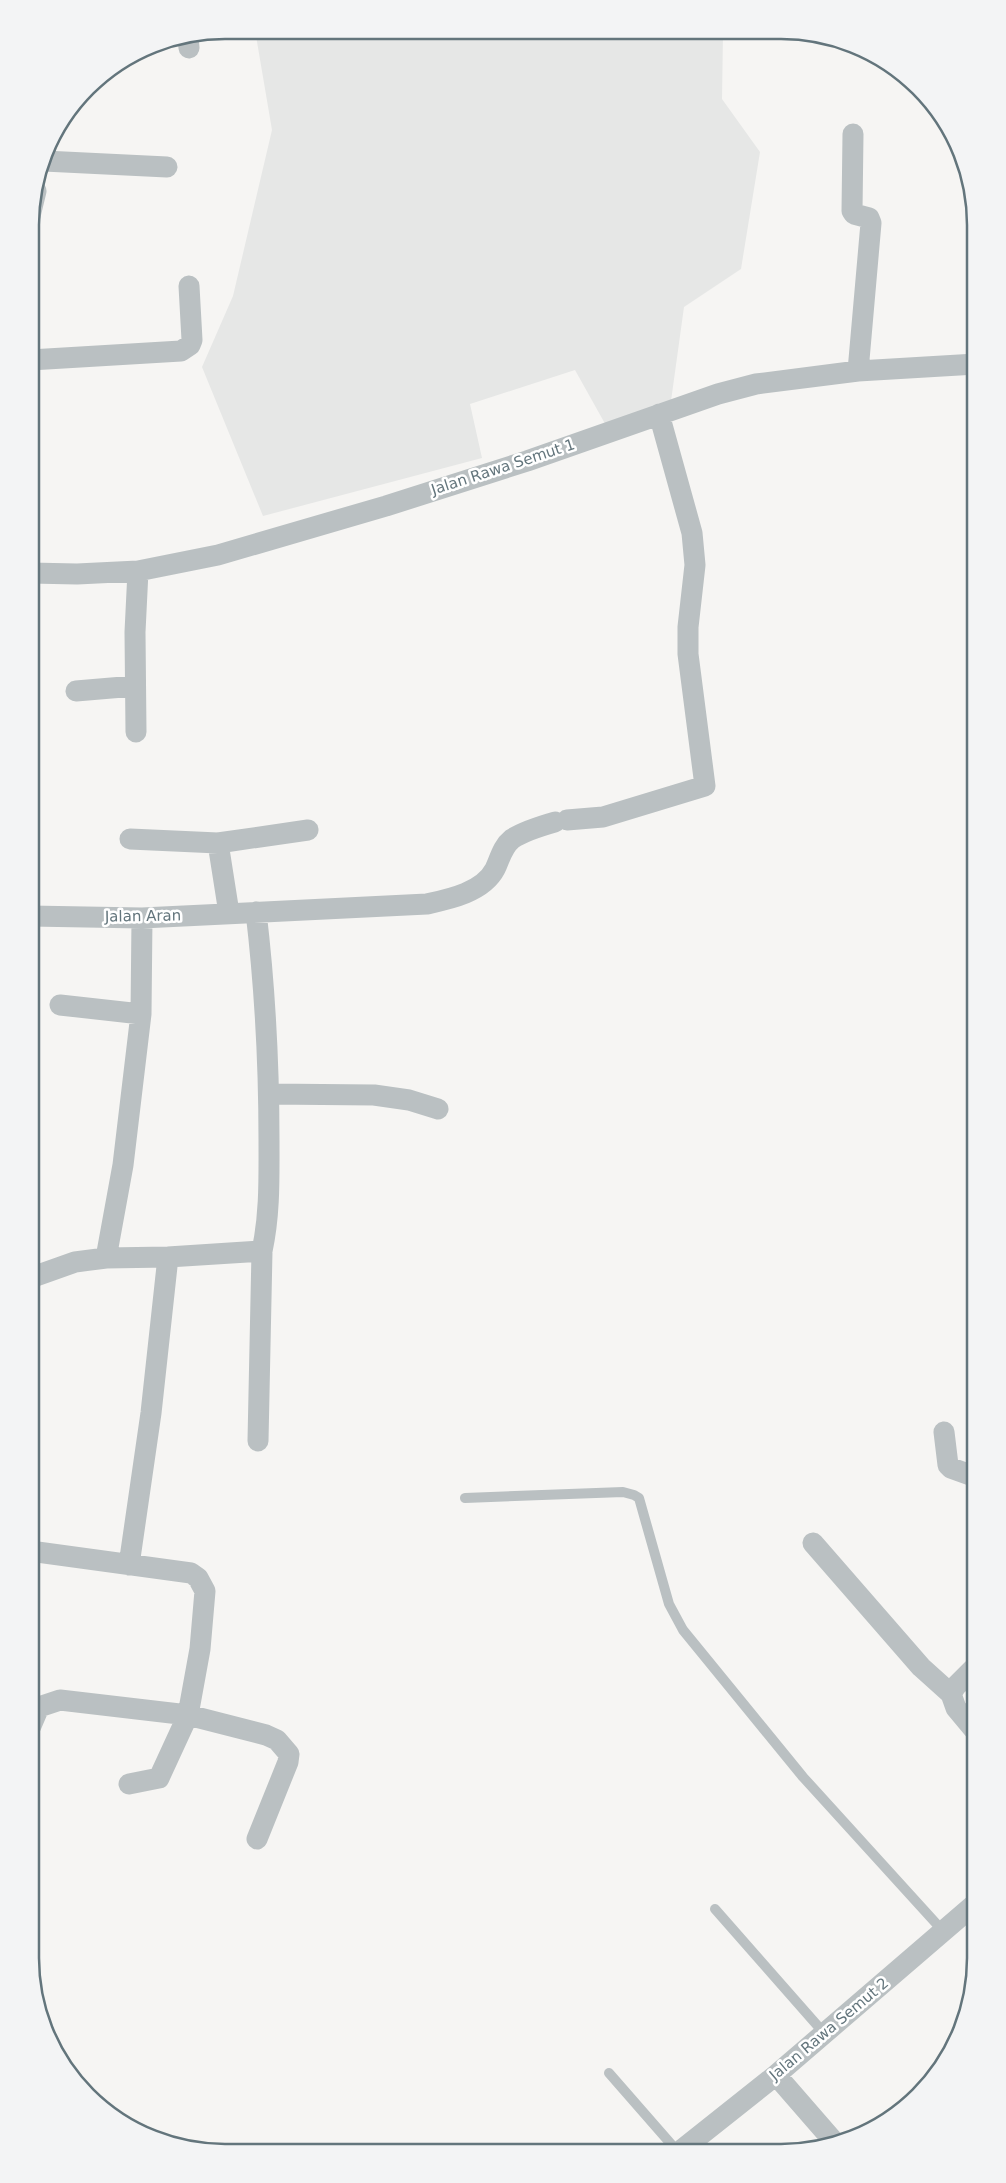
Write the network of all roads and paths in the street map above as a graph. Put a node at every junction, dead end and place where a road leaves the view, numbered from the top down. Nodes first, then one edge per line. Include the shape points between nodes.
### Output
1 (853, 134) dead end
2 (50, 161) edge
3 (167, 167) dead end
4 (189, 286) dead end
5 (39, 360) edge
6 (967, 365) edge
7 (858, 371) junction
8 (659, 414) junction
9 (138, 571) junction
10 (39, 572) edge
11 (135, 686) junction
12 (76, 691) dead end
13 (136, 732) dead end
14 (308, 830) dead end
15 (130, 839) dead end
16 (218, 843) junction
17 (256, 912) junction
18 (229, 913) junction
19 (39, 916) edge
20 (142, 918) junction
21 (60, 1005) dead end
22 (140, 1014) junction
23 (270, 1094) junction
24 (438, 1109) dead end
25 (262, 1251) junction
26 (168, 1257) junction
27 (106, 1258) junction
28 (39, 1275) edge
29 (944, 1432) dead end
30 (258, 1441) dead end
31 (967, 1474) edge
32 (465, 1498) dead end
33 (812, 1544) dead end
34 (39, 1552) edge
35 (129, 1565) junction
36 (967, 1675) edge
37 (951, 1694) junction
38 (39, 1707) edge
39 (188, 1715) junction
40 (967, 1721) edge
41 (129, 1784) dead end
42 (257, 1839) dead end
43 (715, 1909) dead end
44 (967, 1911) edge
45 (943, 1931) junction
46 (824, 2033) junction
47 (609, 2073) dead end
48 (776, 2075) junction
49 (831, 2138) edge
50 (672, 2144) edge
51 (689, 2144) edge

1 - 7 street via 852,211 869,218 871,223
2 - 3 street
4 - 5 street via 192,340 181,352
6 - 7 street, Jalan Rawa Semut 1
7 - 8 street, Jalan Rawa Semut 1 via 756,384
8 - 9 street, Jalan Rawa Semut 1 via 527,461 310,529 218,555
8 - 17 street, Jalan Aran via 695,552 688,654 705,786 603,818 561,821 511,840 504,847 494,870 480,885 440,901
9 - 10 street, Jalan Rawa Semut 1
9 - 11 street
11 - 12 street
11 - 13 street
14 - 16 street
15 - 16 street
16 - 18 street
17 - 18 street, Jalan Aran
17 - 23 street via 267,1017
18 - 20 street, Jalan Aran
19 - 20 street, Jalan Aran
20 - 22 street
21 - 22 street
22 - 27 street via 123,1165
23 - 24 street via 374,1095
23 - 25 street via 269,1194
25 - 26 street
25 - 30 street
26 - 27 street
26 - 35 street via 150,1422
27 - 28 street via 76,1262
29 - 31 street via 948,1465
32 - 45 lane via 623,1492 638,1498 669,1604 683,1630 803,1777
33 - 37 street via 921,1667
34 - 35 street
35 - 39 street via 191,1573 203,1584 204,1610
36 - 37 street
37 - 40 street via 956,1708
38 - 39 street via 60,1700
39 - 41 street via 159,1778
39 - 42 street via 266,1735 277,1740 289,1754
43 - 46 lane
44 - 45 street, Jalan Rawa Semut 2
45 - 46 street, Jalan Rawa Semut 2
46 - 48 street, Jalan Rawa Semut 2
47 - 50 lane
48 - 49 street
48 - 51 street, Jalan Rawa Semut 2

